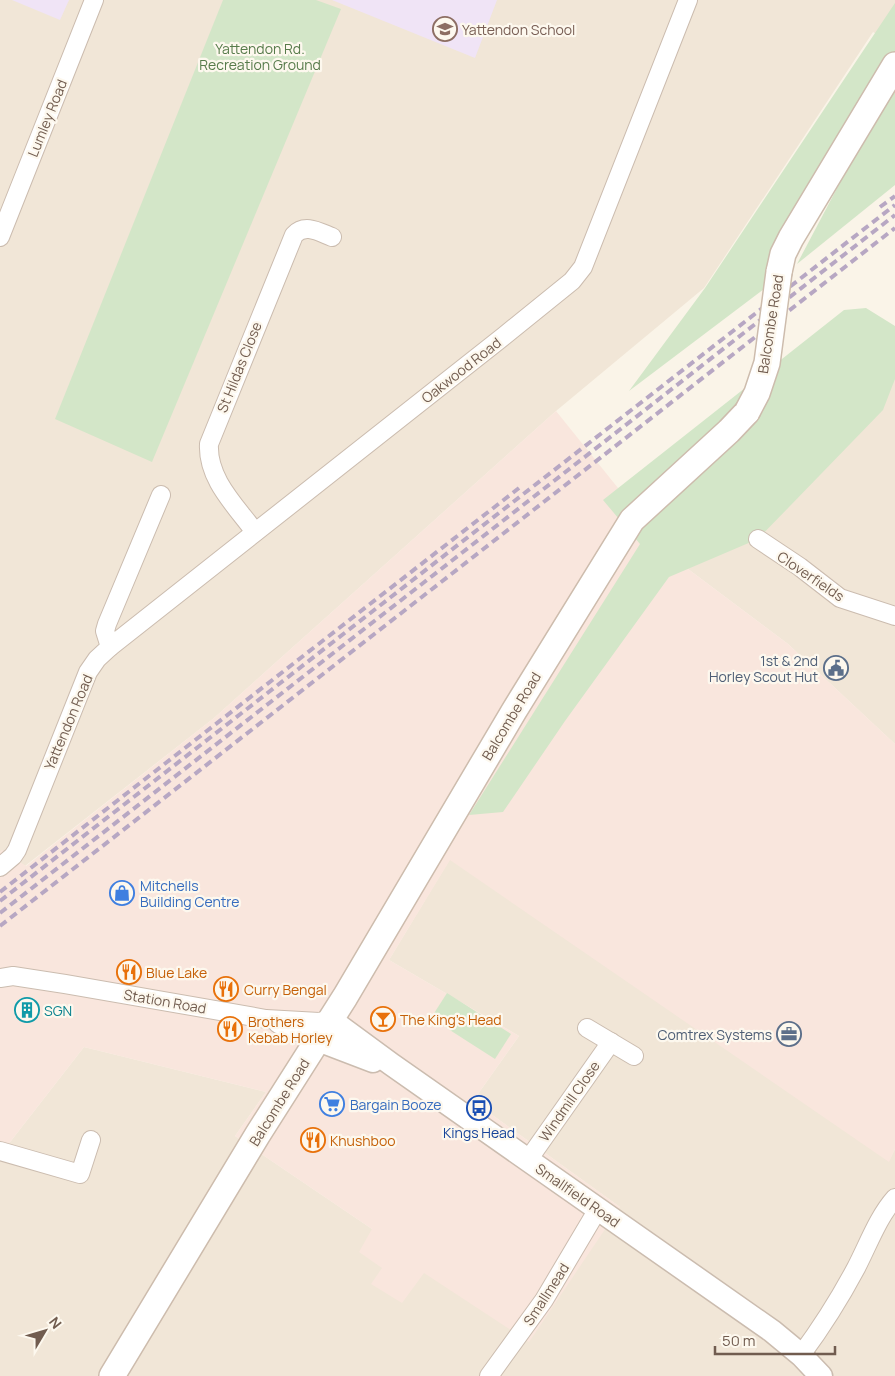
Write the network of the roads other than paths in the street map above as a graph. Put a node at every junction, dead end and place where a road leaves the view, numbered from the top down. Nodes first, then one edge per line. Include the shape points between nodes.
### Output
1 (94, 0) edge
2 (688, 0) edge
3 (895, 66) edge
4 (0, 237) edge
5 (332, 237) dead end
6 (161, 495) dead end
7 (256, 532) junction
8 (758, 539) dead end
9 (895, 616) edge
10 (110, 647) junction
11 (0, 867) edge
12 (0, 978) edge
13 (266, 1018) junction
14 (587, 1028) dead end
15 (324, 1030) junction
16 (610, 1042) junction
17 (634, 1056) dead end
18 (91, 1140) dead end
19 (0, 1151) edge
20 (528, 1160) junction
21 (895, 1198) edge
22 (598, 1209) junction
23 (801, 1355) junction
24 (112, 1376) edge
25 (489, 1376) edge
26 (821, 1376) edge

1 - 4 street, Lumley Road
2 - 7 street, Oakwood Road via 579,274
3 - 15 main road, Balcombe Road, bridge via 783,254 767,364 746,412 632,520
5 - 7 street, St Hildas Close via 304,228 294,235 209,444 208,456 215,478
6 - 10 street via 107,624 105,630
7 - 10 street, Oakwood Road
8 - 9 street, Cloverfields via 840,598
10 - 11 street, Yattendon Road via 88,672 16,850
12 - 13 street, Station Road via 13,976 56,982
13 - 15 street
13 - 15 street, Station Road via 319,1022
14 - 16 street
15 - 20 street, Smallfield Road via 391,1064
15 - 24 main road, Balcombe Road
16 - 17 street
16 - 20 street, Windmill Close
18 - 19 street via 80,1174
20 - 22 street, Smallfield Road
21 - 23 street via 827,1318
22 - 23 street, Smallfield Road via 772,1331
22 - 25 street, Smallmead via 544,1300
23 - 26 street, Smallfield Road

